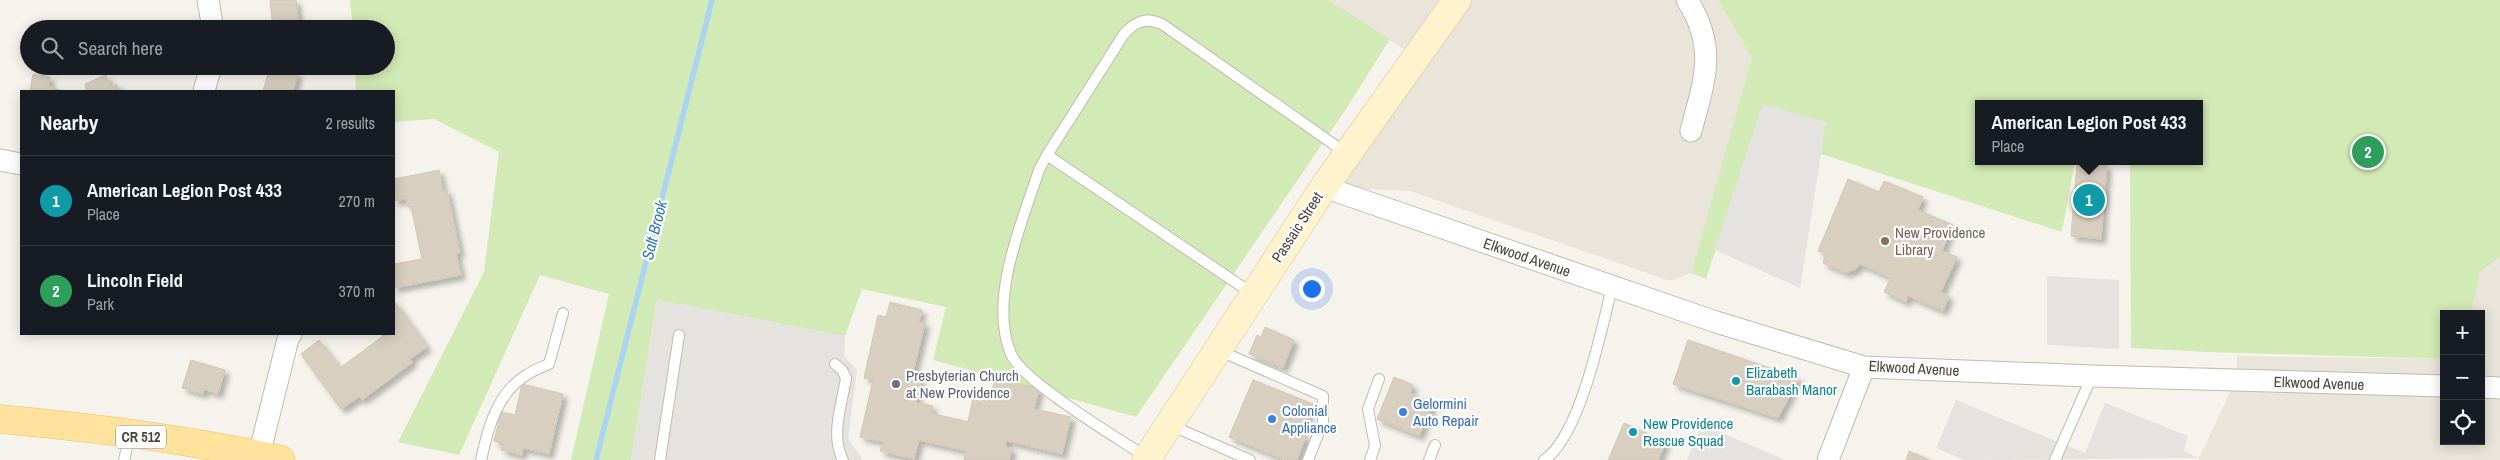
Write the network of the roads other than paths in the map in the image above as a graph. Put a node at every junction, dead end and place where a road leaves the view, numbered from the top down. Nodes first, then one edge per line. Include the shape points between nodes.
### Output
1 (208, 0) edge
2 (1457, 0) edge
3 (1687, 0) edge
4 (211, 20) edge
5 (208, 75) edge
6 (204, 90) edge
7 (1691, 132) dead end
8 (1347, 154) junction
9 (1047, 155) junction
10 (0, 160) edge
11 (20, 164) edge
12 (1324, 187) junction
13 (1612, 287) junction
14 (1254, 294) junction
15 (563, 313) dead end
16 (290, 335) edge
17 (680, 335) dead end
18 (1217, 350) junction
19 (835, 364) dead end
20 (1864, 367) junction
21 (2092, 376) junction
22 (1379, 379) dead end
23 (2440, 386) edge
24 (2485, 387) edge
25 (2500, 388) edge
26 (0, 419) edge
27 (1169, 425) junction
28 (1435, 445) dead end
29 (127, 448) edge
30 (270, 457) edge
31 (1147, 459) edge
32 (1245, 459) edge
33 (481, 460) edge
34 (660, 460) edge
35 (843, 460) edge
36 (1308, 460) edge
37 (1370, 460) edge
38 (1429, 460) edge
39 (1544, 460) edge
40 (1828, 460) edge
41 (2055, 460) edge

1 - 4 street
2 - 8 main road, Passaic Street
3 - 7 street via 1704,38 1707,68
5 - 6 street
8 - 9 lane via 1152,20 1133,24 1124,34
8 - 12 main road, Passaic Street
9 - 14 lane
9 - 31 lane via 1036,179 1006,273 1005,330 1011,356 1032,379
10 - 11 street
12 - 13 street, Elkwood Avenue
12 - 14 main road, Passaic Street
13 - 20 street, Elkwood Avenue
13 - 39 lane via 1580,402 1566,434
14 - 18 main road, Passaic Street
15 - 33 lane via 549,364 527,374 504,398 489,423
16 - 30 street
17 - 34 lane
18 - 27 main road, Passaic Street
18 - 36 lane via 1323,396 1323,422
19 - 35 lane via 846,378 836,437
20 - 21 street, Elkwood Avenue
20 - 40 street
21 - 23 street, Elkwood Avenue
21 - 41 lane
22 - 37 lane via 1368,409 1375,446
24 - 25 street
26 - 29 main road, CR 512
27 - 31 main road, Passaic Street
27 - 32 lane
28 - 38 lane
29 - 30 main road, CR 512

